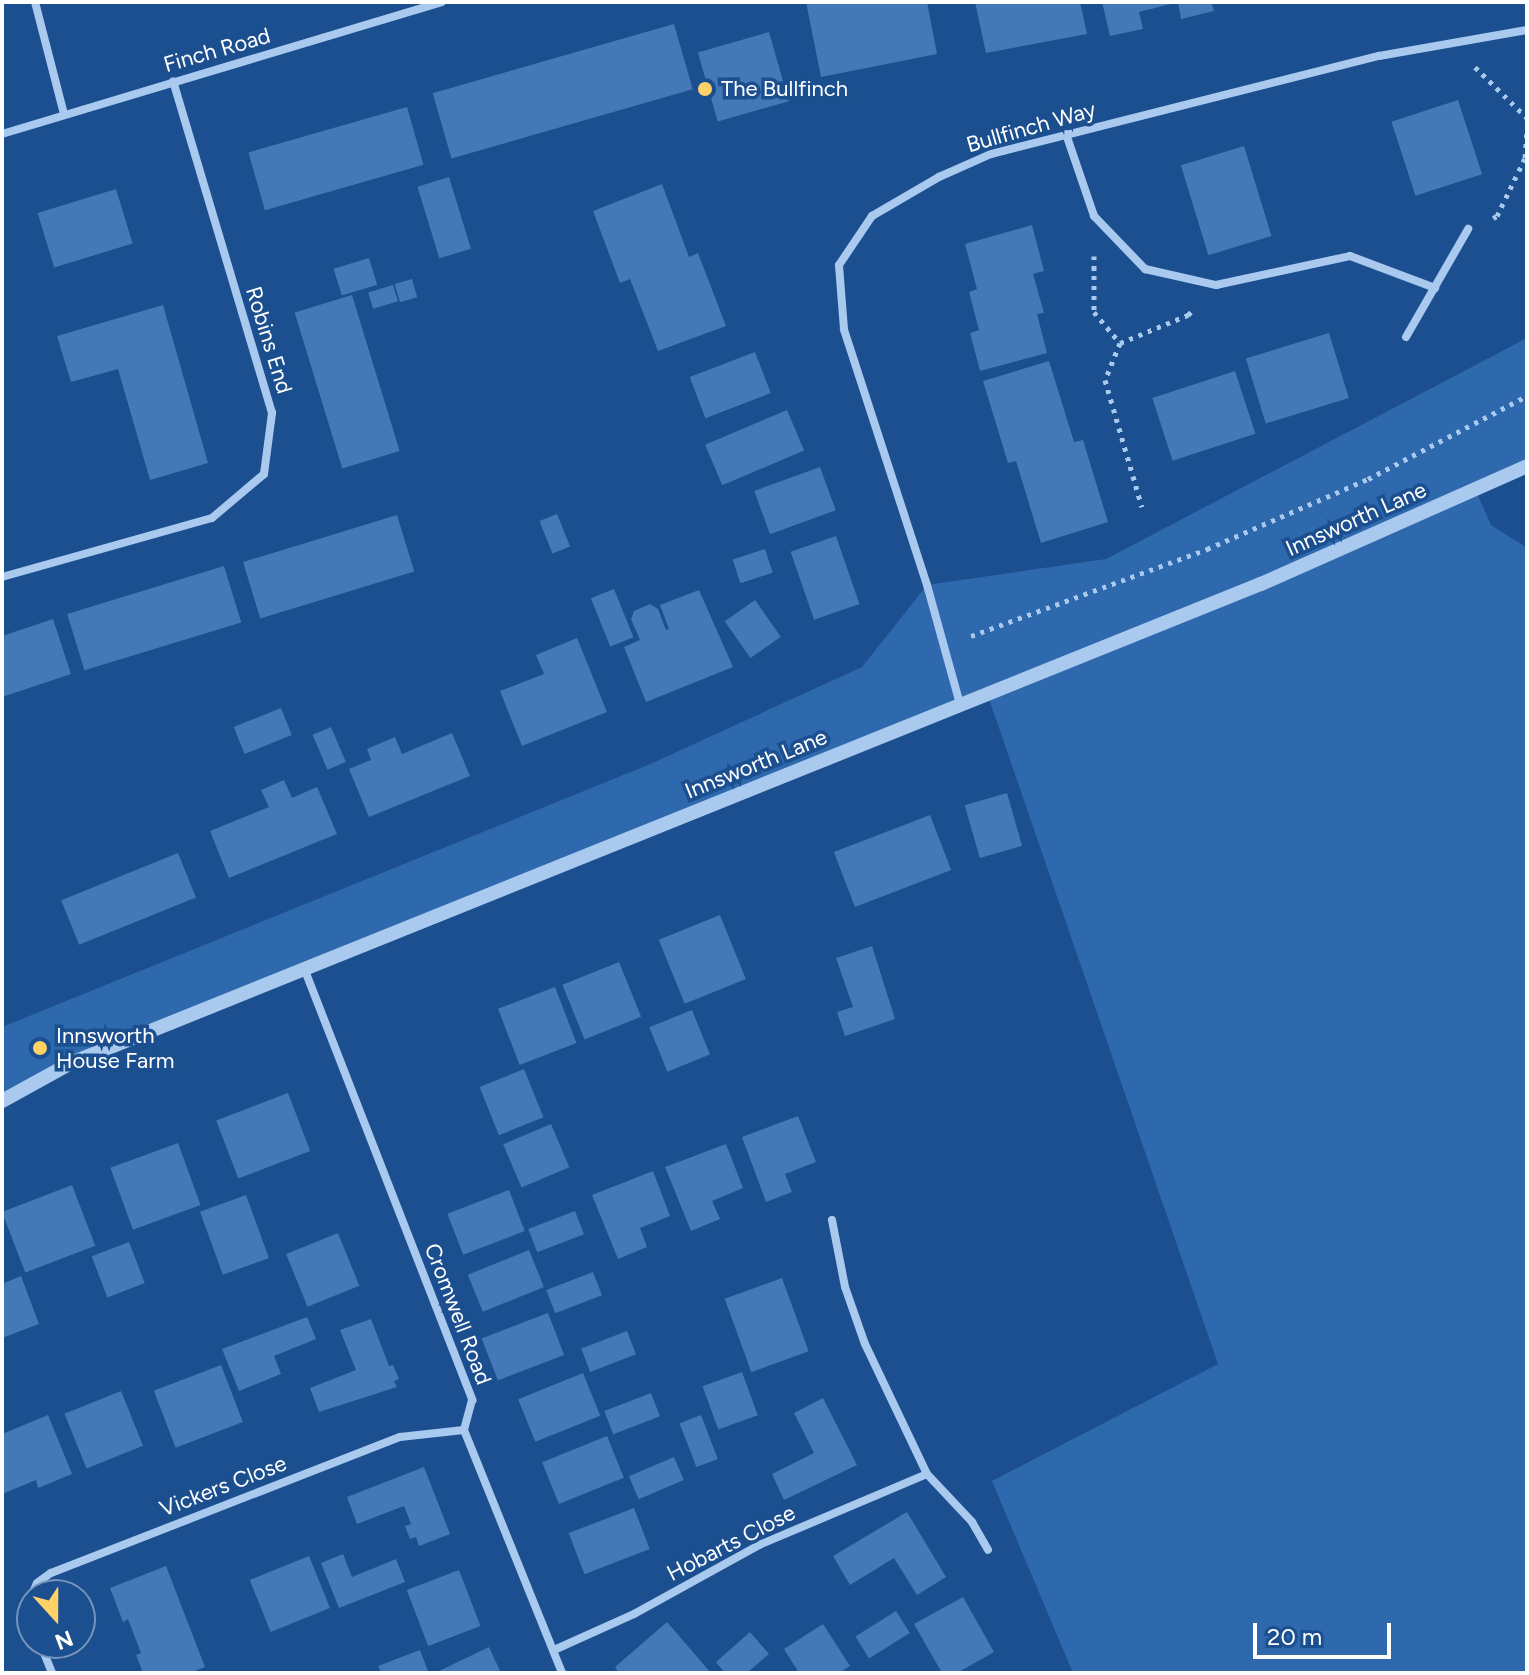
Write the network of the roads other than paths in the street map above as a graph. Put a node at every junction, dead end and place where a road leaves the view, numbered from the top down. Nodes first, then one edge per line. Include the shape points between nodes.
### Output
1 (35, 2) edge
2 (442, 2) edge
3 (1527, 30) edge
4 (173, 81) junction
5 (64, 114) junction
6 (2, 134) edge
7 (1066, 134) junction
8 (1468, 229) road end
9 (1435, 288) junction
10 (1406, 337) dead end
11 (1527, 466) edge
12 (2, 577) edge
13 (960, 704) junction
14 (304, 968) junction
15 (2, 1101) edge
16 (832, 1220) dead end
17 (464, 1430) junction
18 (927, 1474) junction
19 (988, 1550) dead end
20 (43, 1579) edge
21 (554, 1650) junction
22 (562, 1673) edge

1 - 5 street
2 - 4 street, Finch Road
3 - 7 street, Bullfinch Way via 1379,56
4 - 5 street, Finch Road
4 - 12 street, Robins End via 272,413 264,474 212,518
5 - 6 street, Finch Road
7 - 9 street via 1094,216 1145,269 1216,285 1350,256
7 - 13 street, Bullfinch Way via 991,154 939,177 872,216 839,265 844,329
8 - 9 street
9 - 10 street
11 - 13 street, Innsworth Lane via 1261,584
13 - 14 street, Innsworth Lane
14 - 15 street, Innsworth Lane via 71,1063
14 - 17 street, Cromwell Road via 472,1400
16 - 18 street via 853,1314
17 - 20 street, Vickers Close via 400,1437
17 - 21 street, Cromwell Road
18 - 19 street via 972,1522
18 - 21 street, Hobarts Close via 759,1545 634,1614
21 - 22 street, Cromwell Road

